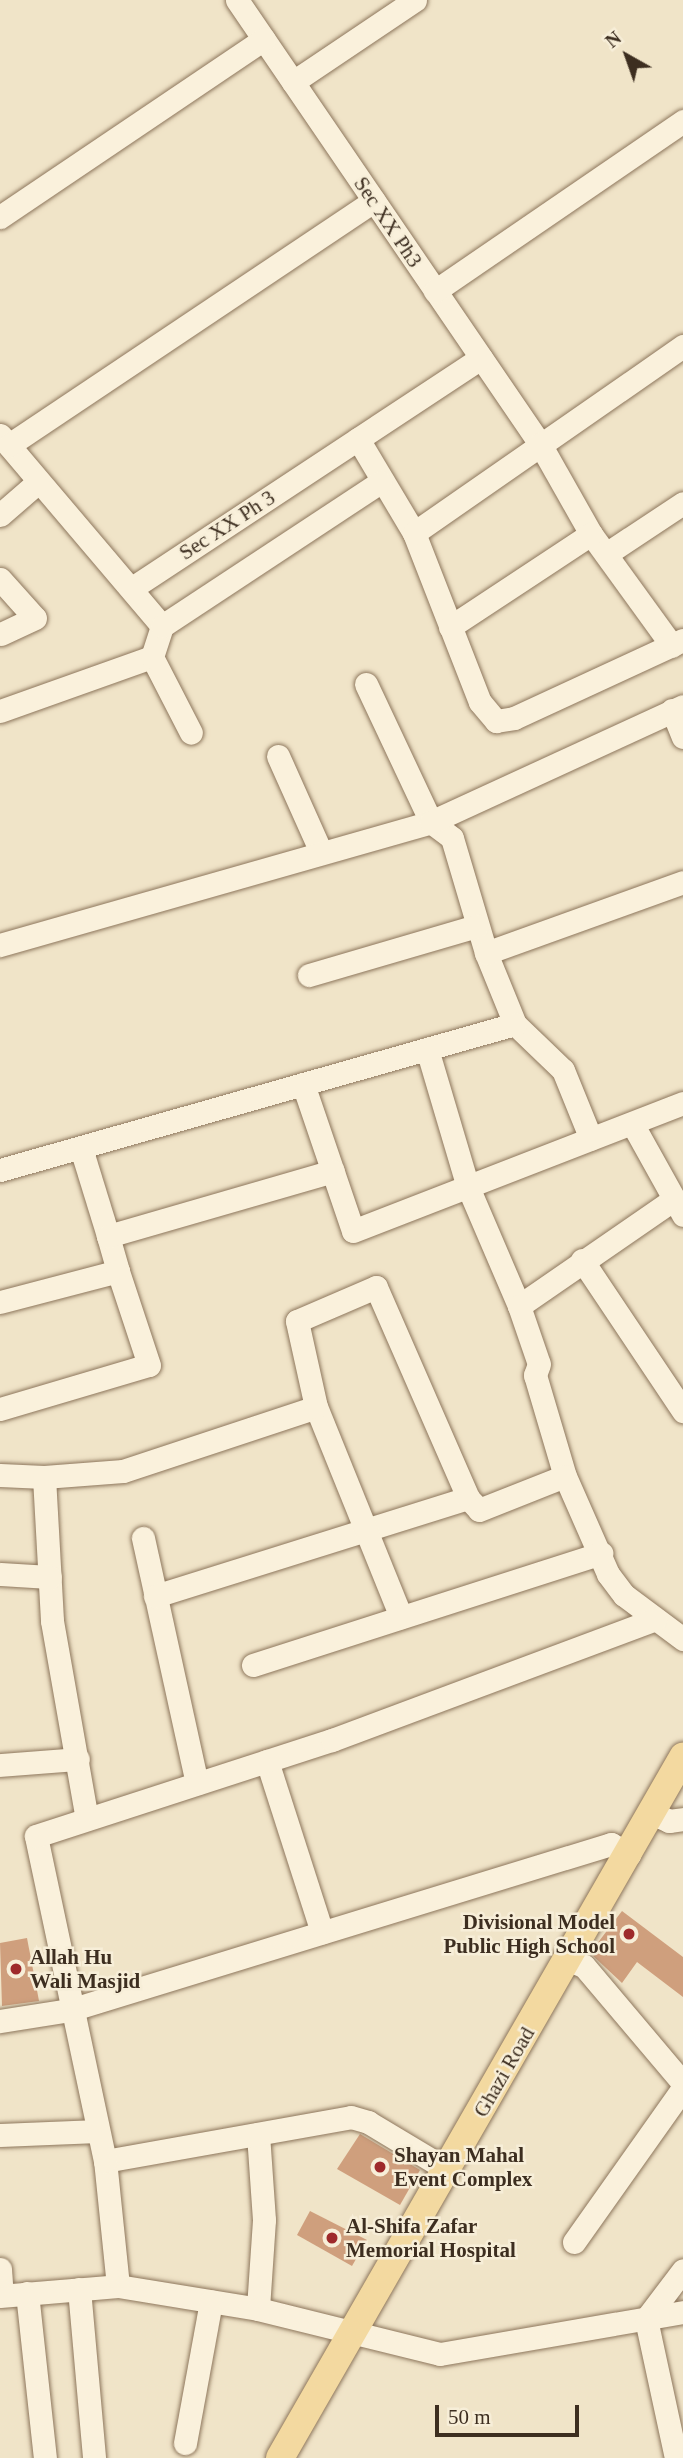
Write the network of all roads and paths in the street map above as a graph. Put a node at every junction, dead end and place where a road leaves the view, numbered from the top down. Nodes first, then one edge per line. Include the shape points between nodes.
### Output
1 (237, 0) edge
2 (415, 0) edge
3 (264, 39) junction
4 (293, 82) junction
5 (683, 121) edge
6 (374, 201) junction
7 (0, 217) edge
8 (435, 291) junction
9 (683, 346) edge
10 (481, 358) junction
11 (358, 439) junction
12 (4, 440) edge
13 (540, 444) junction
14 (38, 482) junction
15 (380, 482) junction
16 (683, 503) edge
17 (0, 515) edge
18 (414, 533) junction
19 (590, 534) junction
20 (606, 554) junction
21 (0, 579) edge
22 (132, 588) junction
23 (162, 626) junction
24 (450, 627) junction
25 (0, 634) edge
26 (678, 643) edge
27 (152, 657) junction
28 (366, 684) dead end
29 (678, 708) edge
30 (0, 711) edge
31 (191, 733) dead end
32 (683, 737) edge
33 (278, 756) dead end
34 (430, 822) junction
35 (321, 852) junction
36 (683, 882) edge
37 (477, 926) junction
38 (0, 945) edge
39 (486, 953) junction
40 (309, 975) dead end
41 (515, 1024) junction
42 (427, 1049) junction
43 (303, 1084) junction
44 (683, 1103) edge
45 (632, 1125) junction
46 (591, 1139) junction
47 (81, 1148) junction
48 (0, 1170) edge
49 (333, 1171) junction
50 (467, 1187) junction
51 (678, 1207) edge
52 (108, 1236) junction
53 (582, 1260) junction
54 (118, 1271) junction
55 (0, 1302) edge
56 (519, 1306) junction
57 (316, 1407) junction
58 (0, 1409) edge
59 (683, 1411) edge
60 (0, 1475) edge
61 (565, 1476) junction
62 (44, 1477) junction
63 (468, 1498) junction
64 (368, 1531) junction
65 (143, 1538) dead end
66 (600, 1553) junction
67 (0, 1574) edge
68 (50, 1577) junction
69 (155, 1596) junction
70 (401, 1617) junction
71 (655, 1619) junction
72 (683, 1639) edge
73 (253, 1665) dead end
74 (683, 1757) edge
75 (78, 1759) junction
76 (267, 1761) junction
77 (0, 1765) edge
78 (197, 1783) junction
79 (652, 1813) junction
80 (87, 1819) junction
81 (683, 1819) edge
82 (629, 1854) junction
83 (322, 1932) junction
84 (569, 1960) junction
85 (70, 2010) junction
86 (0, 2021) edge
87 (683, 2085) edge
88 (98, 2132) junction
89 (0, 2134) edge
90 (258, 2134) junction
91 (105, 2161) junction
92 (448, 2170) junction
93 (574, 2242) dead end
94 (0, 2269) edge
95 (683, 2270) edge
96 (118, 2286) junction
97 (79, 2289) junction
98 (27, 2293) junction
99 (1, 2296) edge
100 (211, 2301) junction
101 (258, 2309) junction
102 (683, 2312) edge
103 (646, 2319) junction
104 (356, 2331) junction
105 (185, 2443) dead end
106 (45, 2458) edge
107 (94, 2458) edge
108 (279, 2458) edge
109 (676, 2458) edge

1 - 3 street, Sec XX Ph3
2 - 4 street
3 - 4 street, Sec XX Ph3
3 - 7 street
4 - 6 street, Sec XX Ph3
5 - 8 street
6 - 8 street, Sec XX Ph3
6 - 12 street
8 - 10 street, Sec XX Ph3
9 - 13 street
10 - 11 street, Sec XX Ph 3
10 - 13 street, Sec XX Ph3
11 - 15 street
11 - 22 street, Sec XX Ph 3
12 - 14 street
13 - 18 street
13 - 19 street, Sec XX Ph3
14 - 17 street
14 - 22 street
15 - 18 street
15 - 23 street
16 - 20 street
18 - 24 street
19 - 20 street, Sec XX Ph3
19 - 24 street
20 - 26 street, Sec XX Ph3
21 - 25 street via 35,618
22 - 23 street
23 - 27 street
24 - 26 street via 480,702 496,721 514,718
27 - 30 street
27 - 31 street
28 - 34 street
29 - 32 street
29 - 34 street
33 - 35 street
34 - 35 street
34 - 37 street via 452,838
35 - 38 street
36 - 39 street
37 - 39 street
37 - 40 street
39 - 41 street
41 - 42 street
41 - 46 street via 563,1070
42 - 43 street
42 - 50 street
43 - 47 street
43 - 49 street
44 - 45 street
45 - 46 street
45 - 51 street
46 - 50 street
47 - 48 street
47 - 52 street
49 - 50 street via 353,1231
49 - 52 street
50 - 56 street
51 - 53 street
52 - 54 street
53 - 56 street
53 - 59 street
54 - 55 street
54 - 58 street via 149,1365
56 - 61 street via 539,1364 535,1375
57 - 62 street via 122,1471
57 - 63 street via 297,1321 376,1287
57 - 64 street
60 - 62 street
61 - 63 street via 480,1510
61 - 66 street
62 - 68 street
63 - 64 street
64 - 69 street
64 - 70 street
65 - 69 street
66 - 70 street
66 - 71 street via 625,1595
67 - 68 street
68 - 75 street via 52,1621
69 - 78 street
70 - 73 street
71 - 72 street
71 - 76 street
74 - 79 main road, Ghazi Road
75 - 77 street
75 - 80 street
76 - 78 street
76 - 83 street
78 - 80 street
79 - 81 street via 669,1821
79 - 82 main road, Ghazi Road
80 - 85 street via 36,1836
82 - 83 street via 611,1844
82 - 84 main road, Ghazi Road
83 - 85 street
84 - 87 street via 584,1966
84 - 92 main road, Ghazi Road
85 - 86 street
85 - 88 street
87 - 93 street
88 - 89 street
88 - 91 street
90 - 91 street
90 - 92 street via 351,2117 368,2122
90 - 101 street via 264,2220
91 - 96 street
92 - 104 main road, Ghazi Road
94 - 99 street
95 - 103 street
96 - 97 street
96 - 100 street
97 - 98 street
97 - 107 street
98 - 99 street
98 - 106 street
100 - 101 street
100 - 105 street
101 - 104 street
102 - 103 street
103 - 104 street via 439,2354
103 - 109 street
104 - 108 main road, Ghazi Road

